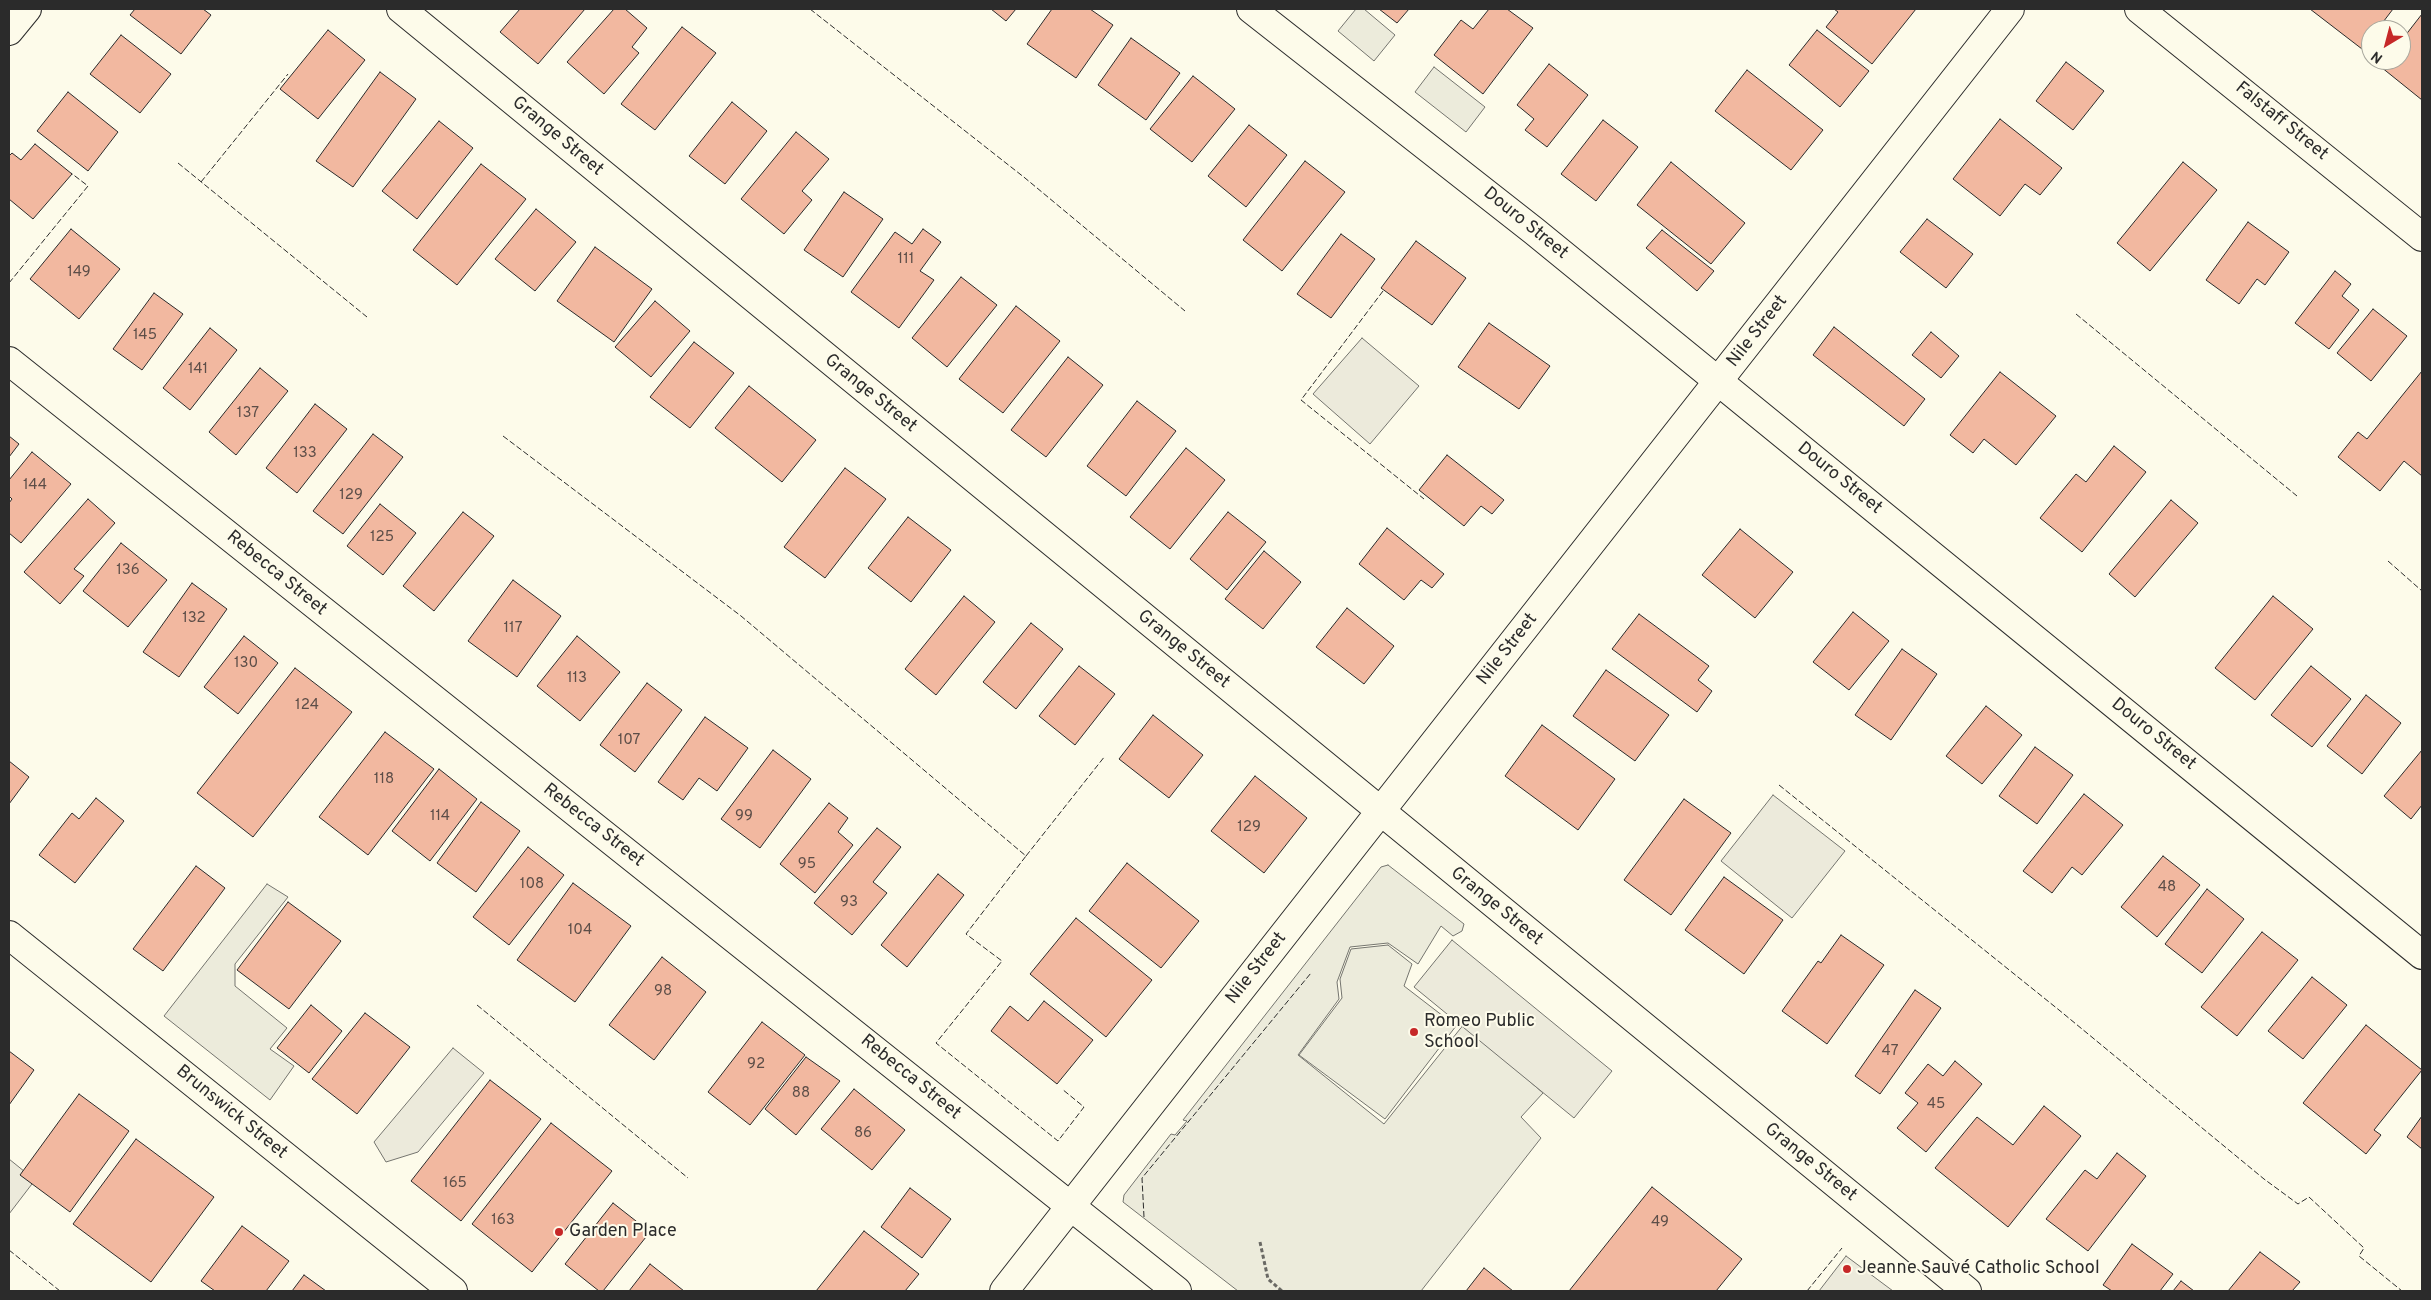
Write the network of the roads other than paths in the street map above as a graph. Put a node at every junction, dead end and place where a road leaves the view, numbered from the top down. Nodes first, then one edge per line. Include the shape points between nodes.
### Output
1 (27, 9) edge
2 (401, 9) edge
3 (1251, 9) edge
4 (2010, 9) edge
5 (2138, 9) edge
6 (9, 31) edge
7 (2422, 237) edge
8 (9, 361) edge
9 (1719, 381) junction
10 (1380, 813) junction
11 (9, 934) edge
12 (2422, 955) edge
13 (1071, 1206) junction
14 (453, 1291) edge
15 (1004, 1291) edge
16 (1177, 1291) edge
17 (1967, 1291) edge

1 - 6 street
2 - 10 street, Grange Street
3 - 9 street, Douro Street via 1523,222
4 - 9 street, Nile Street
5 - 7 street, Falstaff Street
8 - 13 street, Rebecca Street
9 - 10 street, Nile Street
9 - 12 street, Douro Street
10 - 13 street, Nile Street
10 - 17 street, Grange Street
11 - 14 street, Brunswick Street
13 - 15 street, Nile Street
13 - 16 street, Rebecca Street

